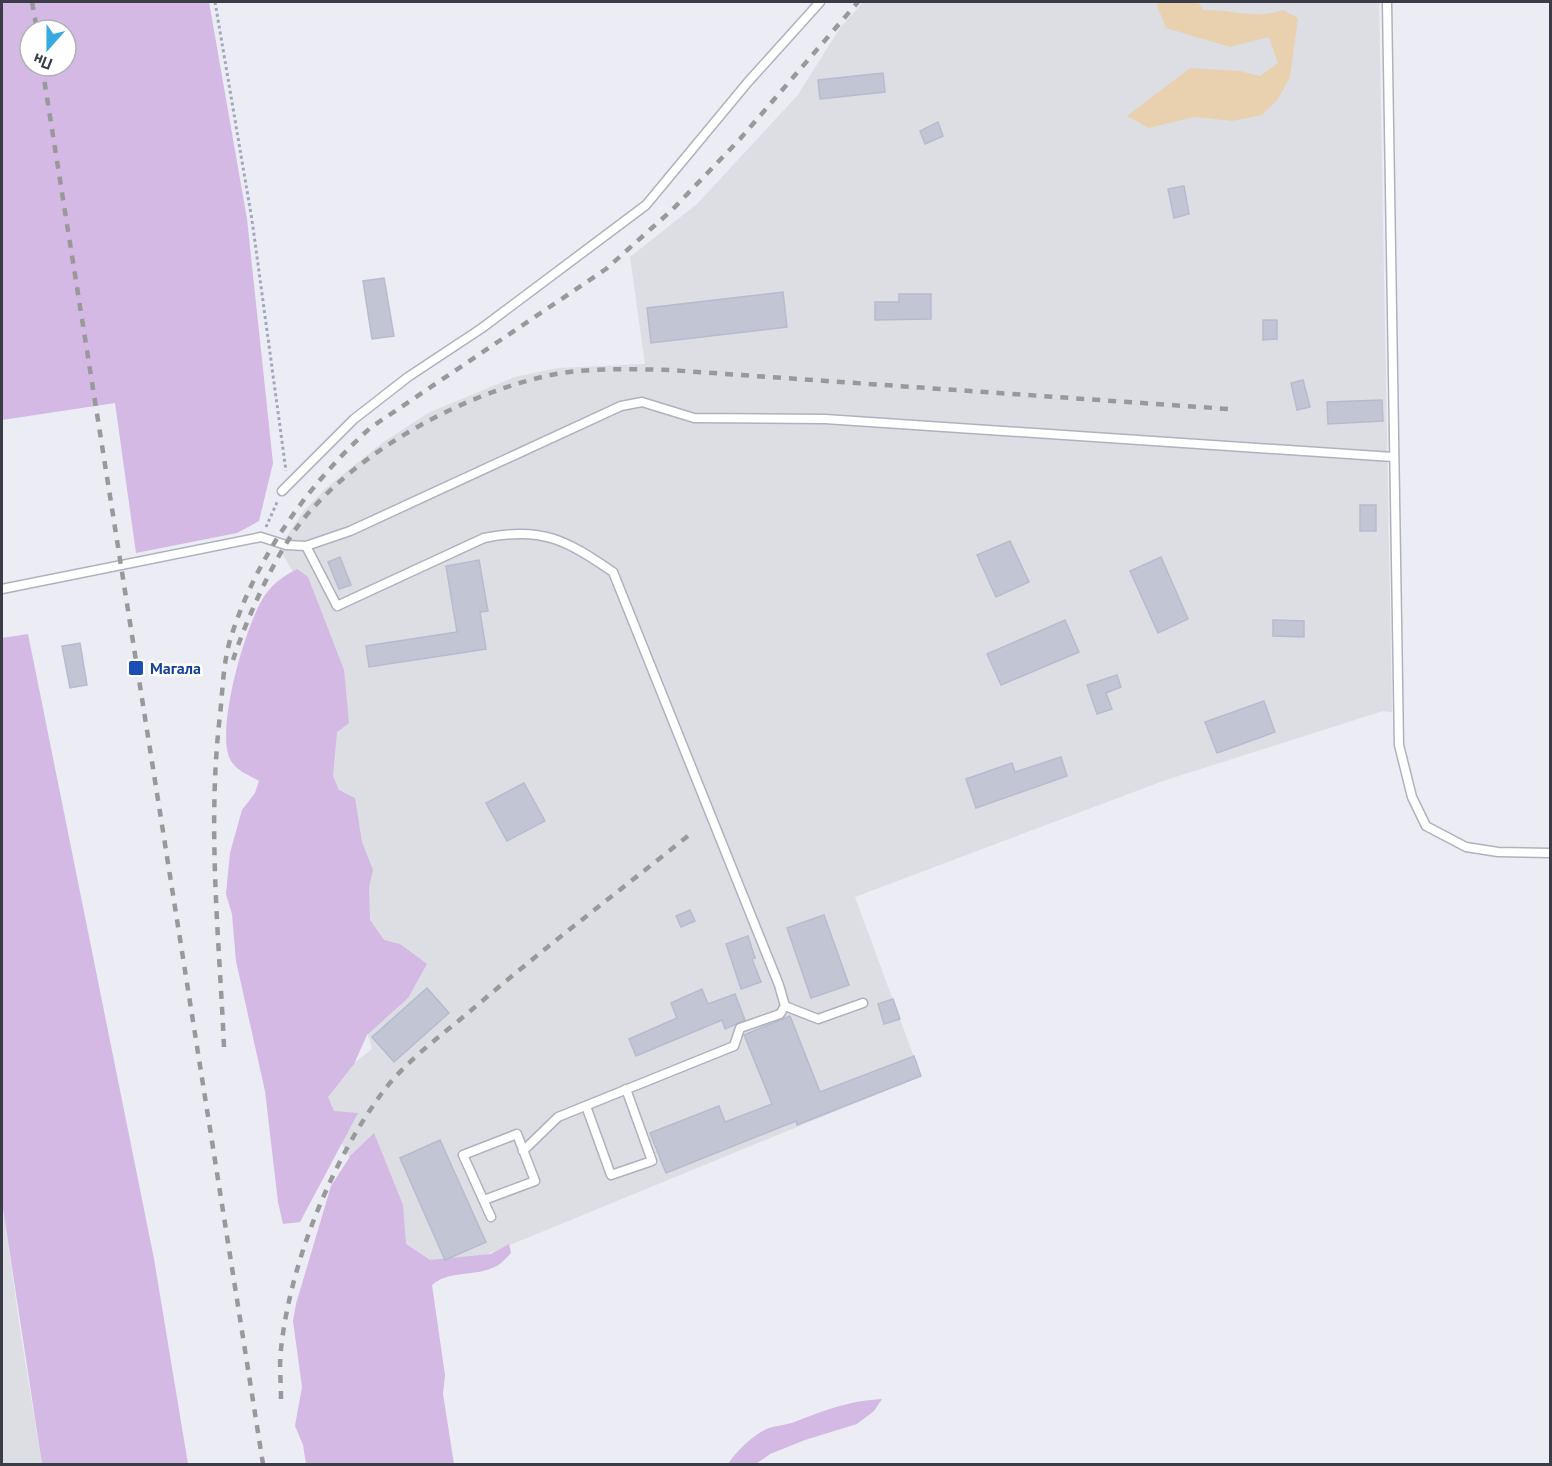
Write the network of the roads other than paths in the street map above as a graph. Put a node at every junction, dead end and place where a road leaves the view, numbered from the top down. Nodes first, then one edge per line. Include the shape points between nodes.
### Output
1 (820, 2) edge
2 (1387, 2) edge
3 (1393, 457) junction
4 (282, 491) road end
5 (306, 546) junction
6 (2, 589) edge
7 (1551, 853) edge
8 (863, 1003) dead end
9 (785, 1006) junction
10 (626, 1089) junction
11 (586, 1106) junction
12 (523, 1151) junction
13 (484, 1200) junction
14 (491, 1217) dead end

1 - 4 lane via 646,205 354,419
2 - 3 lane
3 - 5 lane via 825,419 694,418 642,402 621,406 350,531
3 - 7 lane via 1399,745 1412,796 1426,826 1466,847
5 - 6 lane via 261,537
5 - 9 lane via 337,606 484,538 507,533 542,533 581,550 613,572
8 - 9 lane via 818,1019
9 - 10 lane via 780,1014 740,1029 734,1046
10 - 11 lane
10 - 11 lane via 652,1161 611,1175
11 - 12 lane via 558,1117
12 - 13 lane via 535,1181
12 - 13 lane via 517,1134 463,1155
13 - 14 lane

